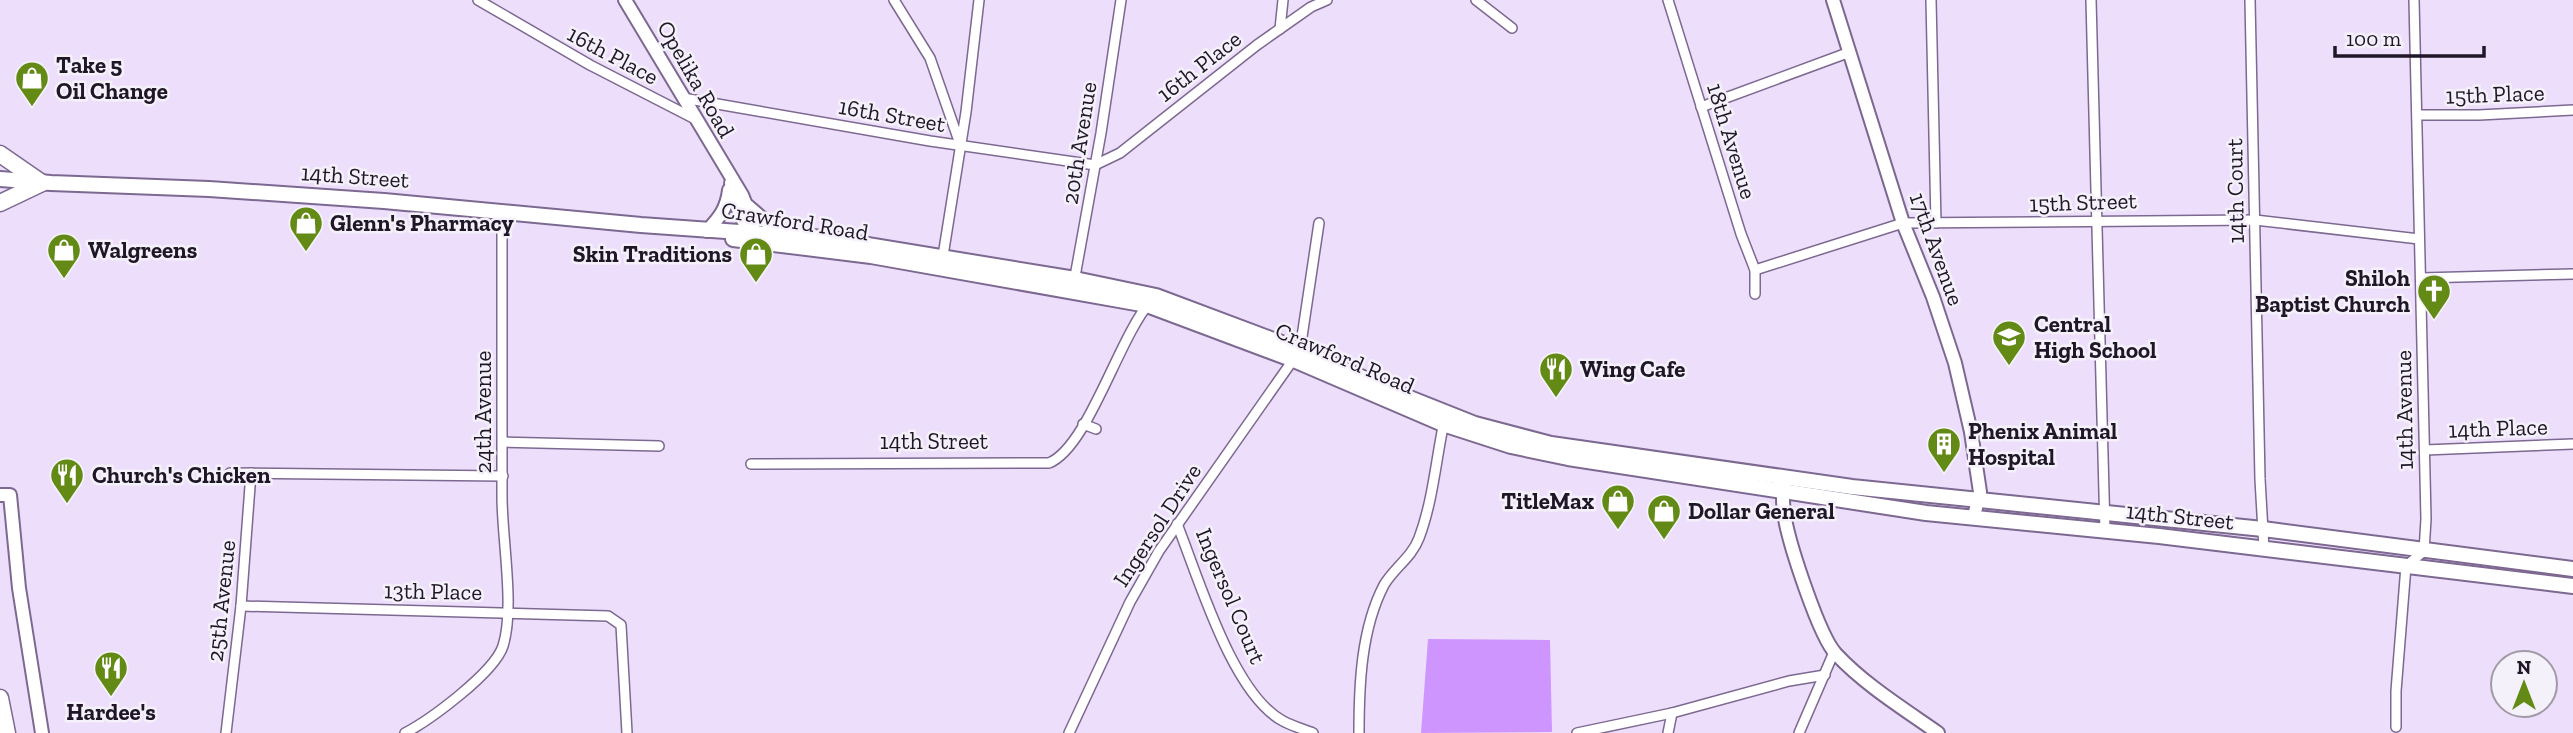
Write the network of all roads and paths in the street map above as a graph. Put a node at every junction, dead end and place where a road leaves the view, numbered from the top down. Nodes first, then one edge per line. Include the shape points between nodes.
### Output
1 (478, 0) edge
2 (625, 0) edge
3 (894, 0) edge
4 (979, 0) edge
5 (1121, 0) edge
6 (1283, 0) edge
7 (1327, 0) edge
8 (1476, 0) edge
9 (1668, 0) edge
10 (1833, 0) edge
11 (1931, 0) edge
12 (2091, 0) edge
13 (2250, 0) edge
14 (2414, 0) edge
15 (1512, 28) dead end
16 (1280, 29) junction
17 (1850, 52) junction
18 (683, 98) junction
19 (1701, 107) junction
20 (2573, 110) edge
21 (2418, 115) junction
22 (695, 119) junction
23 (961, 145) junction
24 (0, 154) edge
25 (1096, 165) junction
26 (0, 179) edge
27 (731, 179) junction
28 (42, 183) junction
29 (0, 203) edge
30 (746, 203) junction
31 (502, 210) junction
32 (2255, 220) junction
33 (2097, 221) junction
34 (1319, 223) dead end
35 (1903, 223) junction
36 (1936, 223) junction
37 (707, 231) junction
38 (783, 234) junction
39 (751, 235) junction
40 (2419, 239) junction
41 (942, 263) junction
42 (1755, 270) junction
43 (2573, 274) edge
44 (2421, 278) junction
45 (1074, 285) junction
46 (1755, 294) dead end
47 (1152, 301) junction
48 (1297, 355) junction
49 (1445, 419) junction
50 (1083, 424) junction
51 (1096, 429) dead end
52 (503, 442) junction
53 (2573, 444) edge
54 (659, 446) dead end
55 (2425, 450) junction
56 (751, 464) dead end
57 (230, 473) dead end
58 (251, 473) junction
59 (503, 476) junction
60 (1784, 485) junction
61 (0, 495) edge
62 (1978, 499) junction
63 (2104, 513) junction
64 (1974, 516) junction
65 (1177, 524) junction
66 (2263, 529) junction
67 (2105, 531) junction
68 (2264, 549) junction
69 (2424, 551) junction
70 (2406, 566) junction
71 (2573, 569) edge
72 (2573, 586) edge
73 (241, 606) junction
74 (508, 612) junction
75 (1834, 652) junction
76 (1825, 675) junction
77 (0, 698) edge
78 (1672, 713) junction
79 (2396, 727) dead end
80 (7, 733) edge
81 (42, 733) edge
82 (226, 733) edge
83 (405, 733) edge
84 (627, 733) edge
85 (1069, 733) edge
86 (1313, 733) edge
87 (1359, 733) edge
88 (1577, 733) edge
89 (1668, 733) edge
90 (1800, 733) edge
91 (1938, 733) edge

1 - 22 street, 16th Place
2 - 18 street, Opelika Road
3 - 23 street via 930,58
4 - 23 street
5 - 25 street, 20th Avenue
6 - 16 street
7 - 16 street, 16th Place
8 - 15 street
9 - 19 street, 18th Avenue
10 - 17 street, 17th Avenue
11 - 36 street
12 - 33 street
13 - 32 street, 14th Court
14 - 21 street, 14th Avenue
16 - 25 street, 16th Place via 1119,153
17 - 19 street
17 - 35 street, 17th Avenue
18 - 22 street, Opelika Road
18 - 23 street, 16th Street
19 - 42 street, 18th Avenue
20 - 21 street, 15th Place
21 - 40 street, 14th Avenue
22 - 27 street, Opelika Road
23 - 25 street, 16th Street
23 - 41 street
24 - 28 highway
25 - 45 street, 20th Avenue
26 - 28 main road, 14th Street
27 - 30 street, Opelika Road
27 - 37 street via 728,204
27 - 39 street, Opelika Road via 734,200
28 - 29 highway
28 - 31 main road, 14th Street via 209,189
30 - 38 street
30 - 39 street, Opelika Road via 754,223
31 - 37 main road, 14th Street
31 - 52 street, 24th Avenue
32 - 33 street, 15th Street
32 - 40 street, 15th Street
32 - 66 street, 14th Court
33 - 36 street, 15th Street
33 - 63 street
34 - 48 street
35 - 36 street, 15th Street
35 - 42 street, 15th Street
35 - 62 street, 17th Avenue via 1955,363 1971,432
37 - 39 main road, Crawford Road via 717,237
38 - 39 main road, Crawford Road
38 - 41 main road, Crawford Road
39 - 41 main road, Crawford Road via 814,248
40 - 44 street, 14th Avenue
41 - 45 main road, Crawford Road
42 - 46 street, 18th Avenue
43 - 44 street
44 - 55 street, 14th Avenue
45 - 47 main road, Crawford Road
47 - 48 main road, Crawford Road
47 - 50 street
48 - 49 main road, Crawford Road
48 - 65 street, Ingersol Drive
49 - 60 main road, Crawford Road via 1511,446 1563,457
49 - 87 street via 1420,537 1386,582 1369,626
50 - 51 street
50 - 56 street, 14th Street via 1069,449 1049,463
52 - 54 street
52 - 59 street, 24th Avenue
53 - 55 street, 14th Place
55 - 69 street, 14th Avenue
57 - 58 street
58 - 59 street
58 - 73 street, 25th Avenue
59 - 74 street, 24th Avenue
60 - 62 main road, 14th Street
60 - 64 main road, 14th Street via 1926,513
60 - 75 street via 1792,548
61 - 81 street via 10,495
62 - 63 main road, 14th Street
62 - 64 street, 17th Avenue
63 - 66 main road, 14th Street
63 - 67 street
64 - 67 main road, 14th Street
65 - 85 street, Ingersol Drive via 1130,602
65 - 86 street, Ingersol Court via 1236,669 1255,698 1281,721
66 - 68 street, 14th Court
66 - 69 main road, 14th Street
67 - 68 main road, 14th Street
68 - 70 main road, 14th Street
69 - 70 street
69 - 71 main road, 14th Street
70 - 72 main road, 14th Street
70 - 79 street
73 - 74 street, 13th Place
73 - 82 street, 25th Avenue
74 - 83 street, 24th Avenue via 503,646 490,666
74 - 84 street, 13th Place via 608,616 621,625
75 - 76 street
75 - 91 street
76 - 78 street
76 - 90 street
77 - 80 highway
78 - 88 street
78 - 89 street

